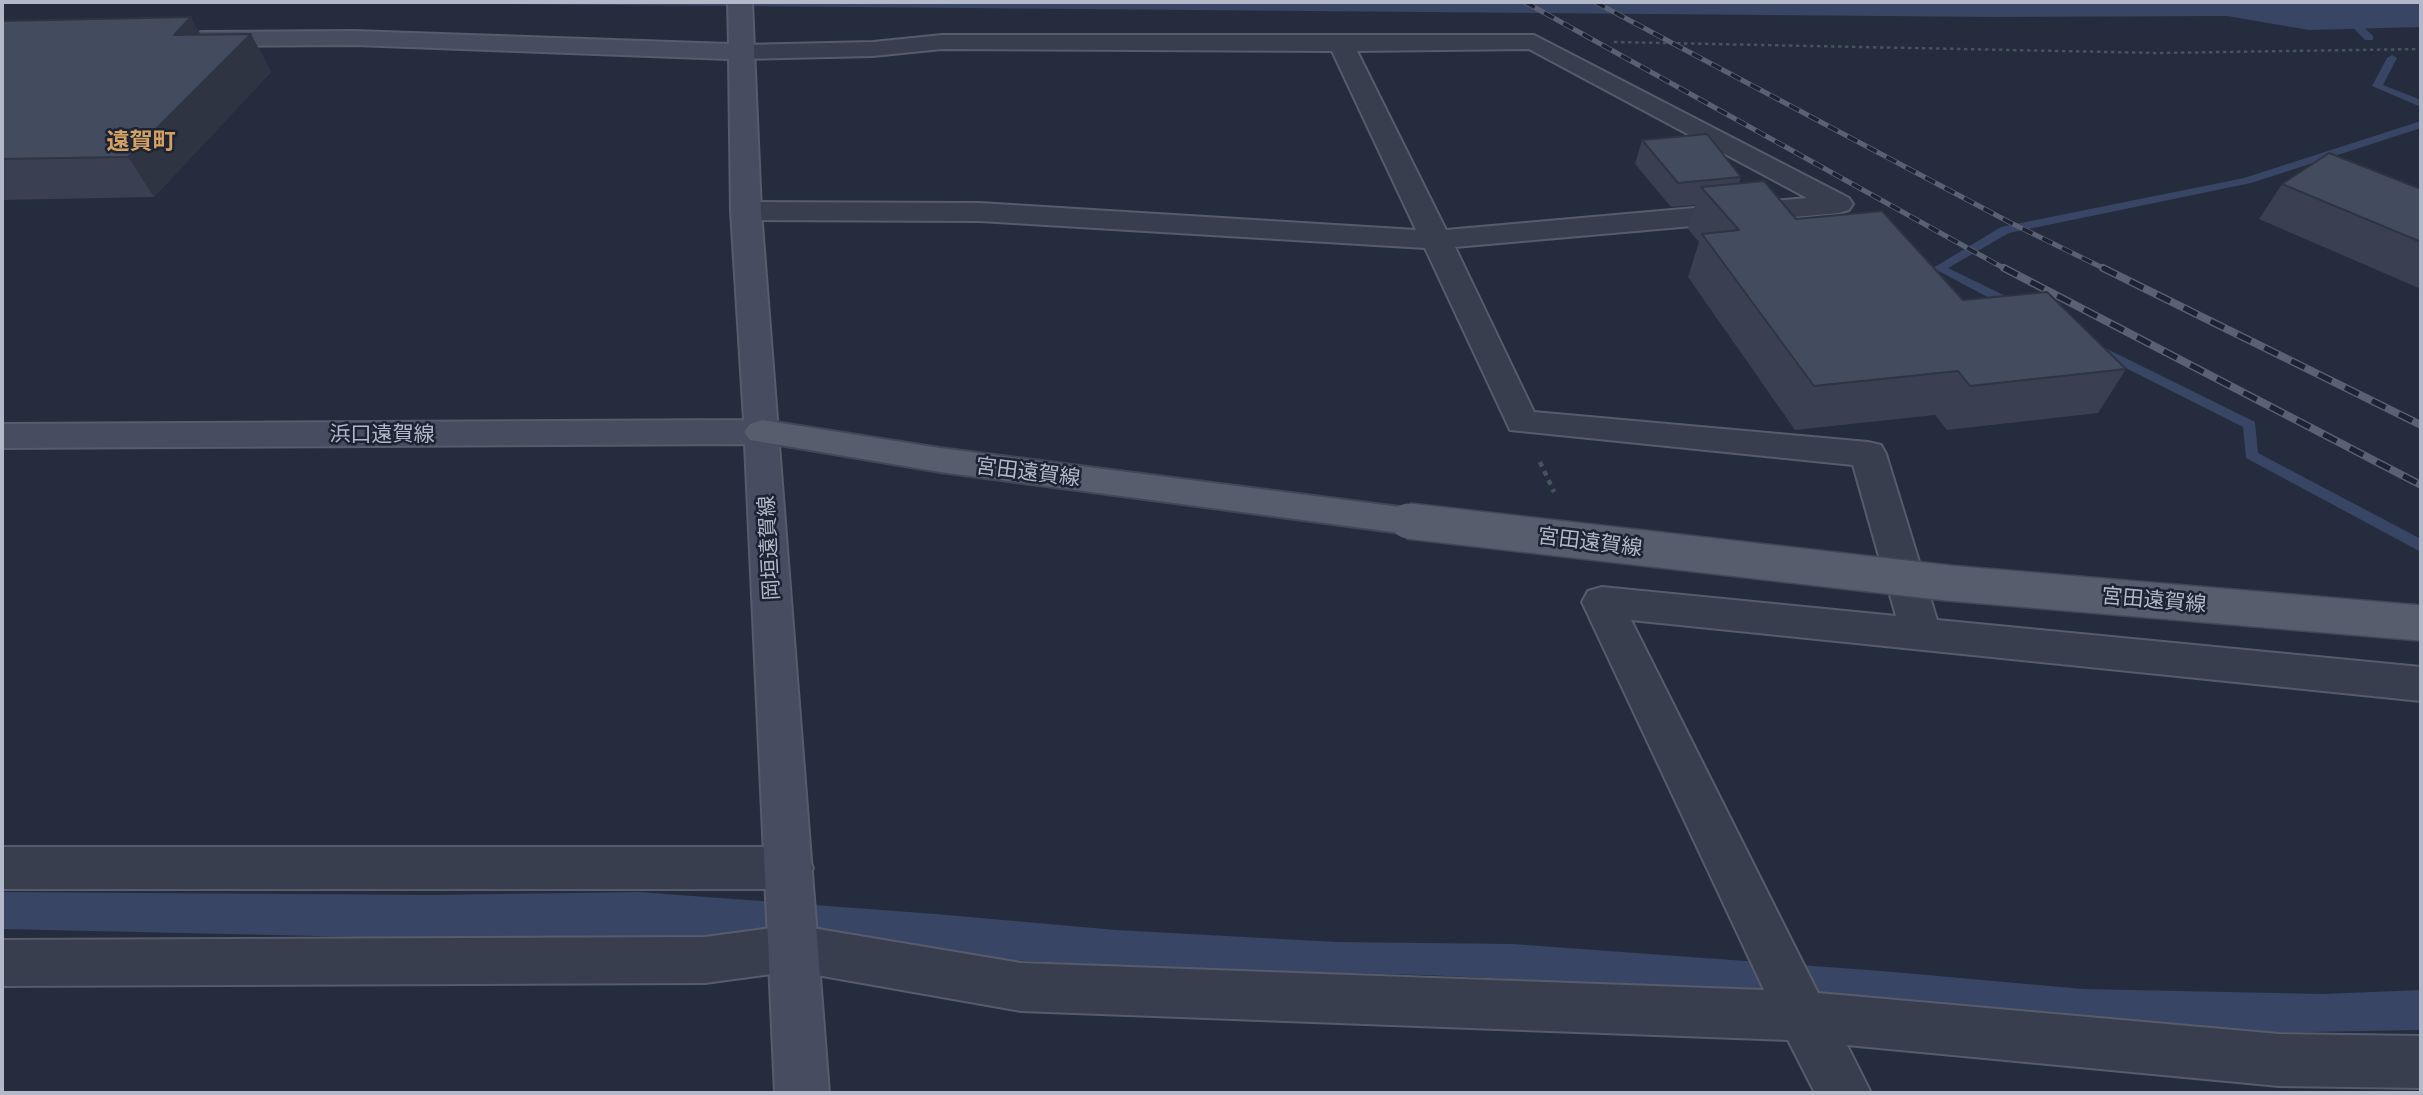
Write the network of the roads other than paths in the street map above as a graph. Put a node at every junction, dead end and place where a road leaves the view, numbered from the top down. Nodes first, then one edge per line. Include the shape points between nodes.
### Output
1 (741, 29) edge
2 (178, 40) edge
3 (1330, 52) junction
4 (746, 211) junction
5 (1436, 240) junction
6 (762, 432) junction
7 (2, 436) edge
8 (2421, 623) edge
9 (1921, 634) junction
10 (2421, 684) edge
11 (2, 868) edge
12 (789, 868) junction
13 (793, 948) junction
14 (2, 963) edge
15 (1803, 1016) junction
16 (2421, 1062) edge
17 (802, 1093) edge
18 (1844, 1093) edge

1 - 2 main road
1 - 3 street via 972,61
1 - 4 main road, 岡垣遠賀線
3 - 5 street
3 - 5 street via 1534,42 1839,204
4 - 5 street via 980,212
4 - 6 main road, 岡垣遠賀線
5 - 9 street via 1522,422 1868,454
6 - 7 main road, 浜口遠賀線
6 - 8 main road, 宮田遠賀線, bridge via 940,460 1408,520 1948,583
6 - 12 main road, 岡垣遠賀線
9 - 10 street
9 - 15 street via 1602,602
11 - 12 street
12 - 13 main road, 岡垣遠賀線
13 - 14 street via 705,960
13 - 15 street via 1021,987
13 - 17 main road, 岡垣遠賀線
15 - 16 street via 2279,1060
15 - 18 street

